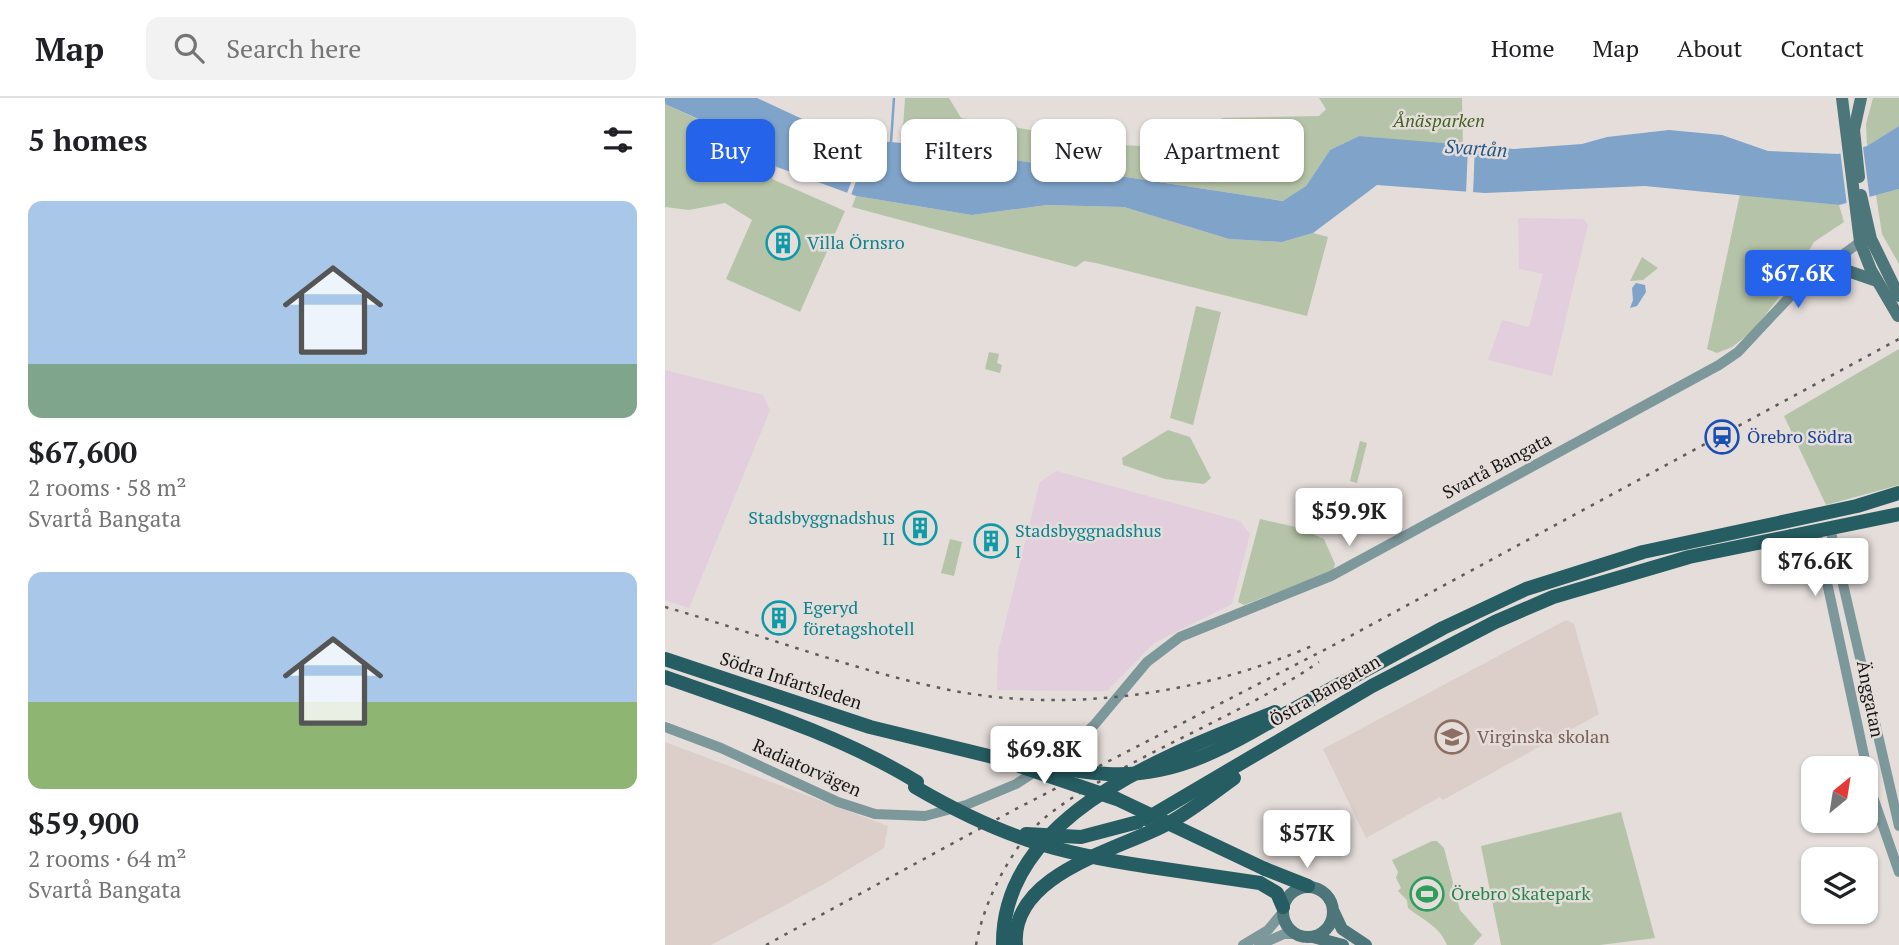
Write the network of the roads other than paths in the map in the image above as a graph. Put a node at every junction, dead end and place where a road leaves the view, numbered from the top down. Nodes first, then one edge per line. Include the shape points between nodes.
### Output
1 (1842, 98) edge
2 (1853, 98) edge
3 (1861, 98) edge
4 (1857, 116) junction
5 (1851, 148) junction
6 (1866, 244) junction
7 (1808, 279) junction
8 (1878, 281) junction
9 (1899, 296) edge
10 (1898, 316) edge
11 (1899, 493) edge
12 (1821, 514) junction
13 (1899, 514) edge
14 (1823, 529) junction
15 (1792, 536) junction
16 (1820, 550) junction
17 (665, 659) edge
18 (665, 677) edge
19 (1325, 692) junction
20 (665, 727) edge
21 (1287, 736) junction
22 (993, 757) junction
23 (1054, 761) joint
24 (916, 784) junction
25 (1899, 826) edge
26 (1899, 872) edge
27 (1308, 886) junction
28 (1333, 911) junction
29 (1281, 914) junction
30 (1289, 934) junction
31 (1311, 937) junction
32 (1260, 942) edge
33 (1003, 945) edge
34 (1016, 945) edge
35 (1243, 945) edge
36 (1343, 945) edge
37 (1366, 945) edge

1 - 5 main road
2 - 4 main road
3 - 4 main road
4 - 5 main road
5 - 6 main road
6 - 7 street, Svartå Bangata
6 - 8 main road
6 - 9 main road
7 - 8 main road via 1848,271
7 - 23 street, Svartå Bangata via 1738,352 1663,398 1331,576 1180,637 1147,662 1095,724
8 - 10 main road
11 - 12 main road, Östra Bangatan
12 - 14 main road
12 - 19 main road, Östra Bangatan via 1672,545 1570,573 1494,603
13 - 14 main road, Östra Bangatan
14 - 15 main road, Östra Bangatan
14 - 16 street, Änggatan
14 - 25 street, Änggatan
15 - 16 main road via 1797,543
15 - 21 main road, Östra Bangatan via 1660,564 1553,597 1414,663
16 - 26 street, Änggatan via 1873,797
17 - 22 main road, Södra Infartsleden via 906,737
18 - 24 main road, Södra Infartsleden via 866,755
19 - 22 main road, Östra Bangatan, bridge via 1209,755 1153,773 1113,775
19 - 33 main road via 1152,764 1090,802 1045,841 1026,867 1010,899
20 - 23 street, Radiatorvägen via 838,802 891,817 925,816 966,805 1016,784
21 - 24 main road, Östra Bangatan, bridge via 1185,799 1138,822 1081,837 1040,836 983,819
21 - 34 main road via 1182,816 1071,868 1038,890 1019,923
22 - 27 main road, bridge via 1117,799
24 - 29 main road, bridge via 983,825 1026,842 1079,855 1260,883 1277,893
27 - 28 main road via 1326,894
27 - 29 main road via 1293,891
28 - 31 main road via 1328,927
28 - 37 main road via 1342,929
29 - 30 main road
29 - 32 street
30 - 31 main road
30 - 32 street
31 - 36 main road
32 - 35 street

